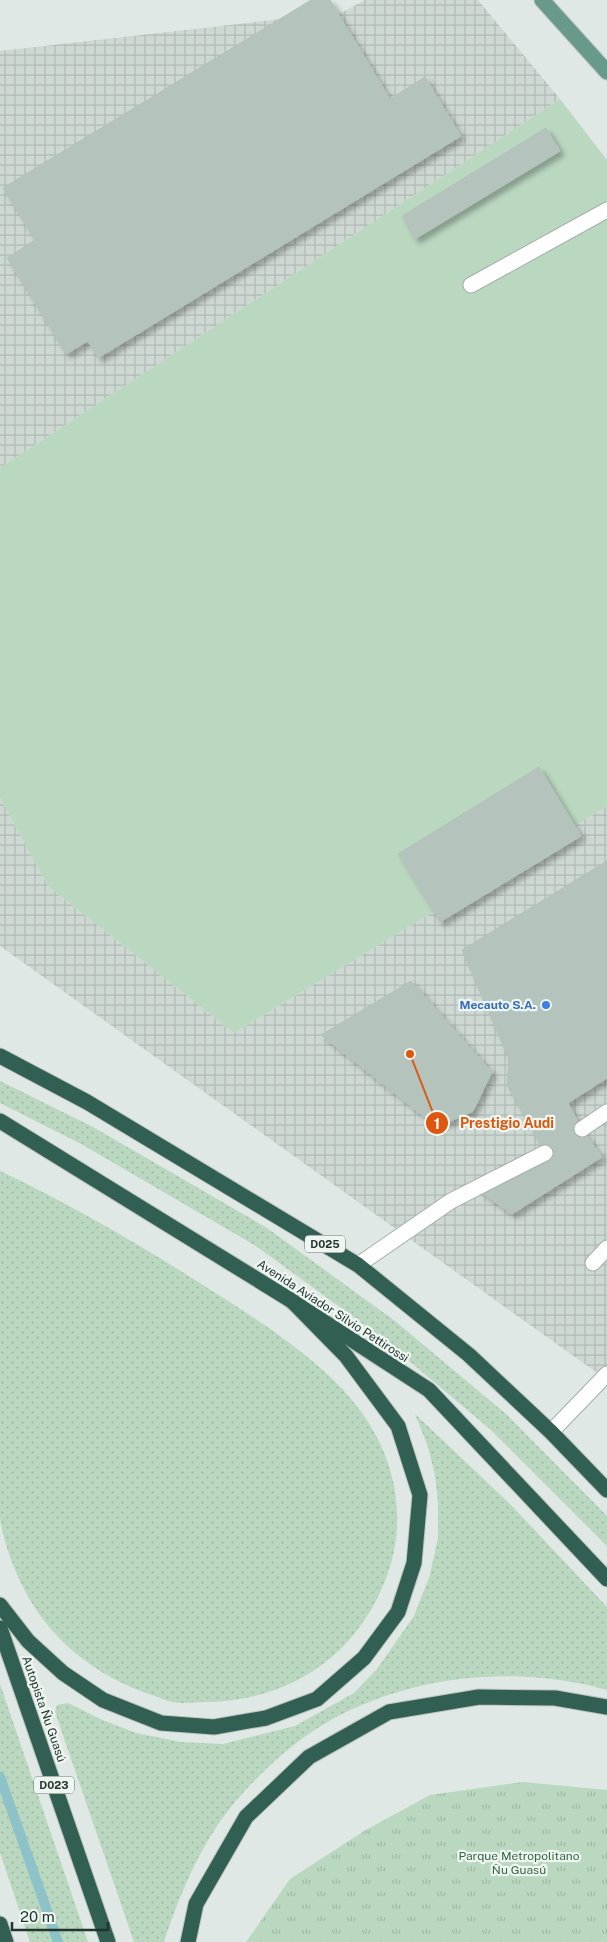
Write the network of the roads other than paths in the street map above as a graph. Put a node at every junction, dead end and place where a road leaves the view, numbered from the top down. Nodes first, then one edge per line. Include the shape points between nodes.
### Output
1 (542, 0) edge
2 (607, 72) edge
3 (607, 210) edge
4 (471, 285) dead end
5 (0, 1056) edge
6 (607, 1112) edge
7 (0, 1121) edge
8 (582, 1129) dead end
9 (545, 1153) dead end
10 (607, 1248) edge
11 (593, 1262) dead end
12 (358, 1264) junction
13 (292, 1301) junction
14 (607, 1374) edge
15 (551, 1432) junction
16 (607, 1490) edge
17 (607, 1579) edge
18 (0, 1605) edge
19 (0, 1628) edge
20 (607, 1707) edge
21 (0, 1924) edge
22 (6, 1942) edge
23 (108, 1942) edge
24 (188, 1942) edge

1 - 2 main road
3 - 4 lane
5 - 12 highway, D025 via 96,1107
6 - 8 lane
7 - 13 highway, Avenida Aviador Silvio Pettirossi
9 - 12 lane via 451,1201
10 - 11 lane
12 - 15 highway, D025 via 469,1355
13 - 17 highway, Avenida Aviador Silvio Pettirossi via 430,1390
13 - 18 highway via 346,1356 398,1426 420,1495 414,1563 398,1612 364,1658 317,1699 266,1718 214,1727 161,1723 104,1700 63,1673 28,1641
14 - 15 lane
15 - 16 highway, D025
19 - 23 highway, Autopista Ñu Guasú / D023
20 - 24 highway via 555,1698 479,1697 389,1712 309,1757 246,1817 196,1904
21 - 22 highway

